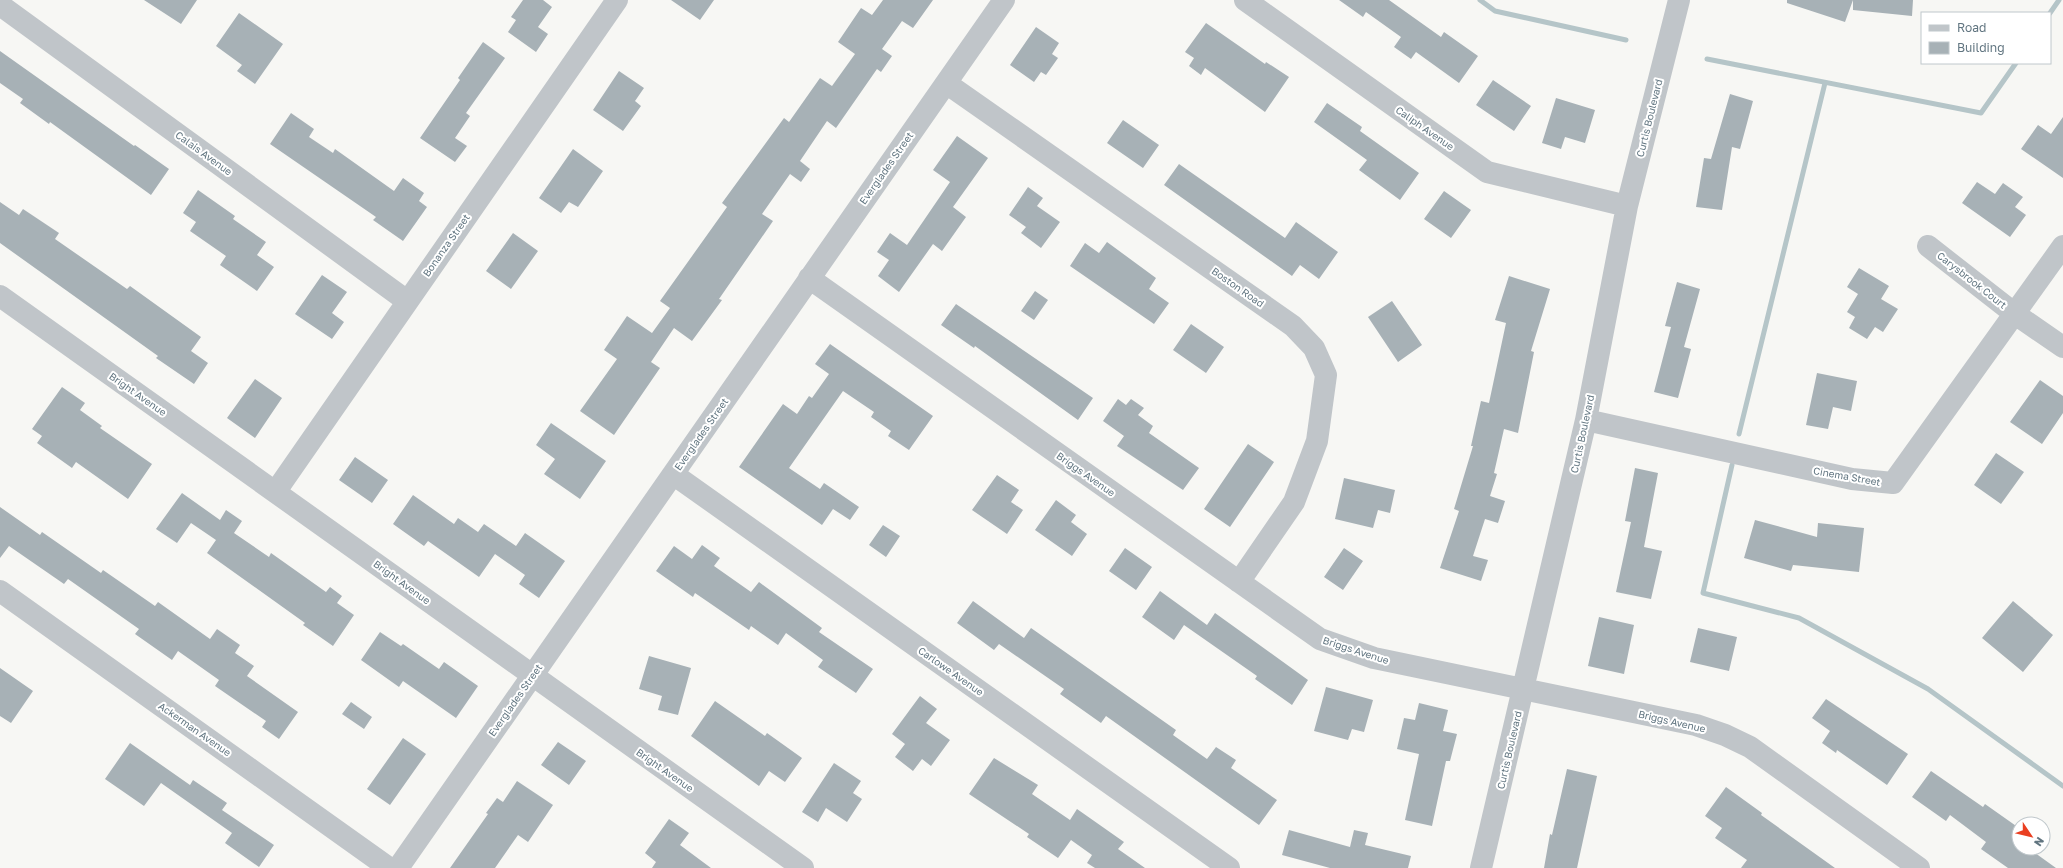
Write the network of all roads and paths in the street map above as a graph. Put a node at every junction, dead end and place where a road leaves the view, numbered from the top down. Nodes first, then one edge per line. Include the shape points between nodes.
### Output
1 (617, 0) edge
2 (1004, 0) edge
3 (1245, 0) edge
4 (1679, 0) edge
5 (0, 6) edge
6 (946, 83) junction
7 (1627, 206) junction
8 (1928, 246) dead end
9 (2063, 246) edge
10 (809, 278) junction
11 (0, 296) edge
12 (407, 301) junction
13 (2015, 314) junction
14 (2063, 347) edge
15 (1586, 420) junction
16 (673, 474) junction
17 (276, 491) junction
18 (1239, 582) junction
19 (0, 591) edge
20 (532, 676) junction
21 (1523, 689) junction
22 (389, 868) edge
23 (398, 868) edge
24 (803, 868) edge
25 (1229, 868) edge
26 (1481, 868) edge
27 (1919, 868) edge

1 - 12 street, Bonanza Street
2 - 6 street, Everglades Street
3 - 7 street, Caliph Avenue via 1487,172
4 - 7 street, Curtis Boulevard
5 - 12 street, Calais Avenue
6 - 10 street, Everglades Street
6 - 18 street, Boston Road via 1293,326 1314,348 1326,375 1317,441 1294,502
7 - 15 street, Curtis Boulevard
8 - 13 street, Carysbrook Court
9 - 13 street, Cinema Street
10 - 16 street, Everglades Street
10 - 18 street, Briggs Avenue
11 - 17 street, Bright Avenue
12 - 17 street, Bonanza Street
13 - 14 street, Carysbrook Court
13 - 15 street, Cinema Street via 1893,483 1852,479
15 - 21 street, Curtis Boulevard
16 - 20 street, Everglades Street
16 - 25 street, Carlowe Avenue
17 - 20 street, Bright Avenue
18 - 21 street, Briggs Avenue via 1320,639 1374,658
19 - 22 street, Ackerman Avenue
20 - 23 street, Everglades Street
20 - 24 street, Bright Avenue
21 - 26 street, Curtis Boulevard
21 - 27 street, Briggs Avenue via 1696,725 1726,735 1750,747

